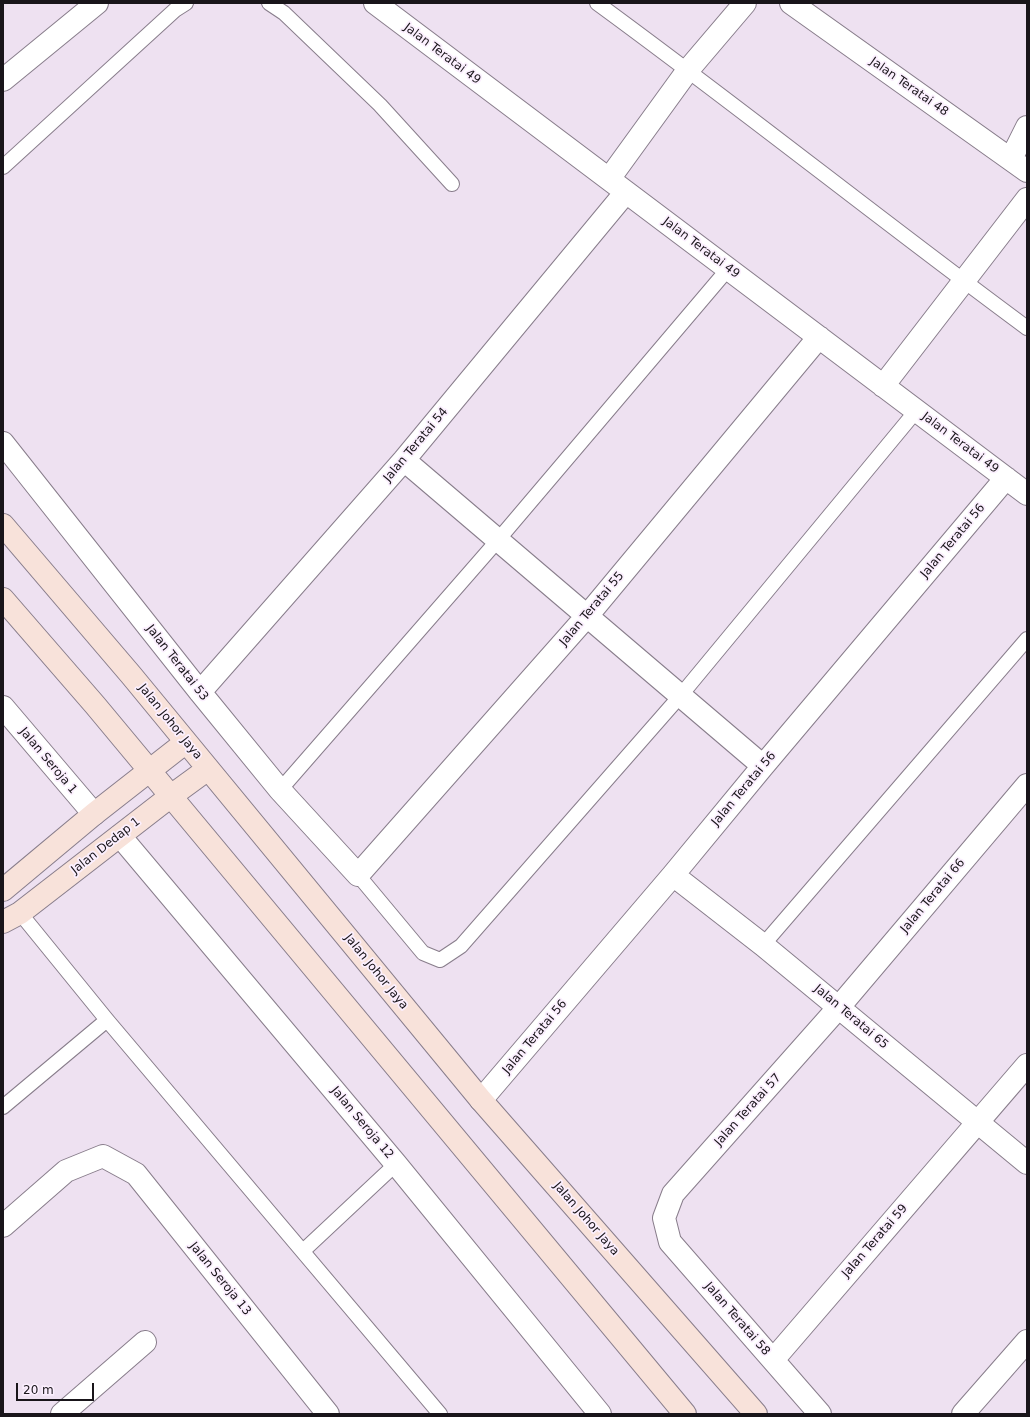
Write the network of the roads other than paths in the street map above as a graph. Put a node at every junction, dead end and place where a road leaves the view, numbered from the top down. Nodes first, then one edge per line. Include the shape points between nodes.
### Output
1 (97, 3) edge
2 (186, 3) edge
3 (269, 3) edge
4 (375, 3) edge
5 (597, 3) edge
6 (745, 3) edge
7 (791, 3) edge
8 (688, 70) junction
9 (3, 80) edge
10 (1027, 127) edge
11 (1019, 165) edge
12 (3, 167) edge
13 (609, 179) junction
14 (452, 184) dead end
15 (626, 192) junction
16 (1027, 199) edge
17 (728, 269) junction
18 (964, 281) junction
19 (1027, 328) edge
20 (819, 337) junction
21 (883, 386) junction
22 (916, 411) junction
23 (3, 443) edge
24 (404, 460) junction
25 (1006, 478) junction
26 (1027, 494) edge
27 (3, 525) edge
28 (498, 540) junction
29 (3, 600) edge
30 (587, 616) junction
31 (1027, 639) edge
32 (200, 692) junction
33 (681, 695) junction
34 (3, 707) edge
35 (186, 742) junction
36 (763, 766) junction
37 (208, 769) junction
38 (149, 770) junction
39 (1027, 785) edge
40 (280, 790) junction
41 (171, 796) junction
42 (94, 814) junction
43 (120, 836) junction
44 (358, 875) junction
45 (673, 875) junction
46 (3, 890) edge
47 (11, 917) edge
48 (763, 945) junction
49 (839, 1007) junction
50 (107, 1020) junction
51 (1027, 1065) edge
52 (481, 1100) junction
53 (3, 1107) edge
54 (978, 1122) junction
55 (1027, 1163) edge
56 (396, 1164) junction
57 (664, 1218) joint
58 (3, 1226) edge
59 (303, 1252) junction
60 (1027, 1341) edge
61 (145, 1342) dead end
62 (773, 1360) junction
63 (62, 1414) edge
64 (328, 1414) edge
65 (440, 1414) edge
66 (600, 1414) edge
67 (685, 1414) edge
68 (756, 1414) edge
69 (820, 1414) edge
70 (962, 1414) edge

1 - 9 street
2 - 12 lane
3 - 14 lane via 284,13 380,104
4 - 13 street, Jalan Teratai 49
5 - 8 lane
6 - 8 street
7 - 11 street, Jalan Teratai 48
8 - 13 street
8 - 18 lane
10 - 11 street
13 - 15 street, Jalan Teratai 49
15 - 17 street, Jalan Teratai 49
15 - 24 street, Jalan Teratai 54
16 - 18 street
17 - 20 street, Jalan Teratai 49
17 - 28 lane
18 - 19 lane
18 - 21 street
20 - 21 street, Jalan Teratai 49
20 - 30 street, Jalan Teratai 55
21 - 22 street, Jalan Teratai 49
22 - 25 street, Jalan Teratai 49
22 - 33 lane
23 - 32 street, Jalan Teratai 53
24 - 28 street
24 - 32 street, Jalan Teratai 54
25 - 26 street, Jalan Teratai 49
25 - 36 street, Jalan Teratai 56
27 - 35 main road, Jalan Johor Jaya
28 - 30 street
28 - 40 lane
29 - 38 main road
30 - 33 street
30 - 44 street, Jalan Teratai 55
31 - 48 lane
32 - 40 street, Jalan Teratai 53
33 - 36 street
33 - 44 lane via 461,946 440,960 423,953
34 - 42 street, Jalan Seroja 1
35 - 37 main road, Jalan Johor Jaya
35 - 38 main road
36 - 45 street, Jalan Teratai 56
37 - 41 main road, Jalan Dedap 1
37 - 52 main road, Jalan Johor Jaya
38 - 41 main road
38 - 42 main road
39 - 49 street, Jalan Teratai 66
40 - 44 street, Jalan Teratai 53
41 - 43 main road, Jalan Dedap 1
41 - 67 main road
42 - 46 main road
43 - 47 main road, Jalan Dedap 1
43 - 56 street, Jalan Seroja 12
45 - 48 street, Jalan Teratai 65
45 - 52 street, Jalan Teratai 56
47 - 50 lane
48 - 49 street, Jalan Teratai 65
49 - 54 street, Jalan Teratai 65
49 - 57 street, Jalan Teratai 57 via 673,1194
50 - 53 lane
50 - 59 lane
51 - 54 street, Jalan Teratai 59
52 - 68 main road, Jalan Johor Jaya
54 - 55 street, Jalan Teratai 65
54 - 62 street, Jalan Teratai 59
56 - 59 lane
56 - 66 street, Jalan Seroja 12
57 - 62 street, Jalan Teratai 58 via 670,1242
58 - 64 street, Jalan Seroja 13 via 66,1171 103,1156 136,1174
59 - 65 lane
60 - 70 street
61 - 63 street
62 - 69 street, Jalan Teratai 58

